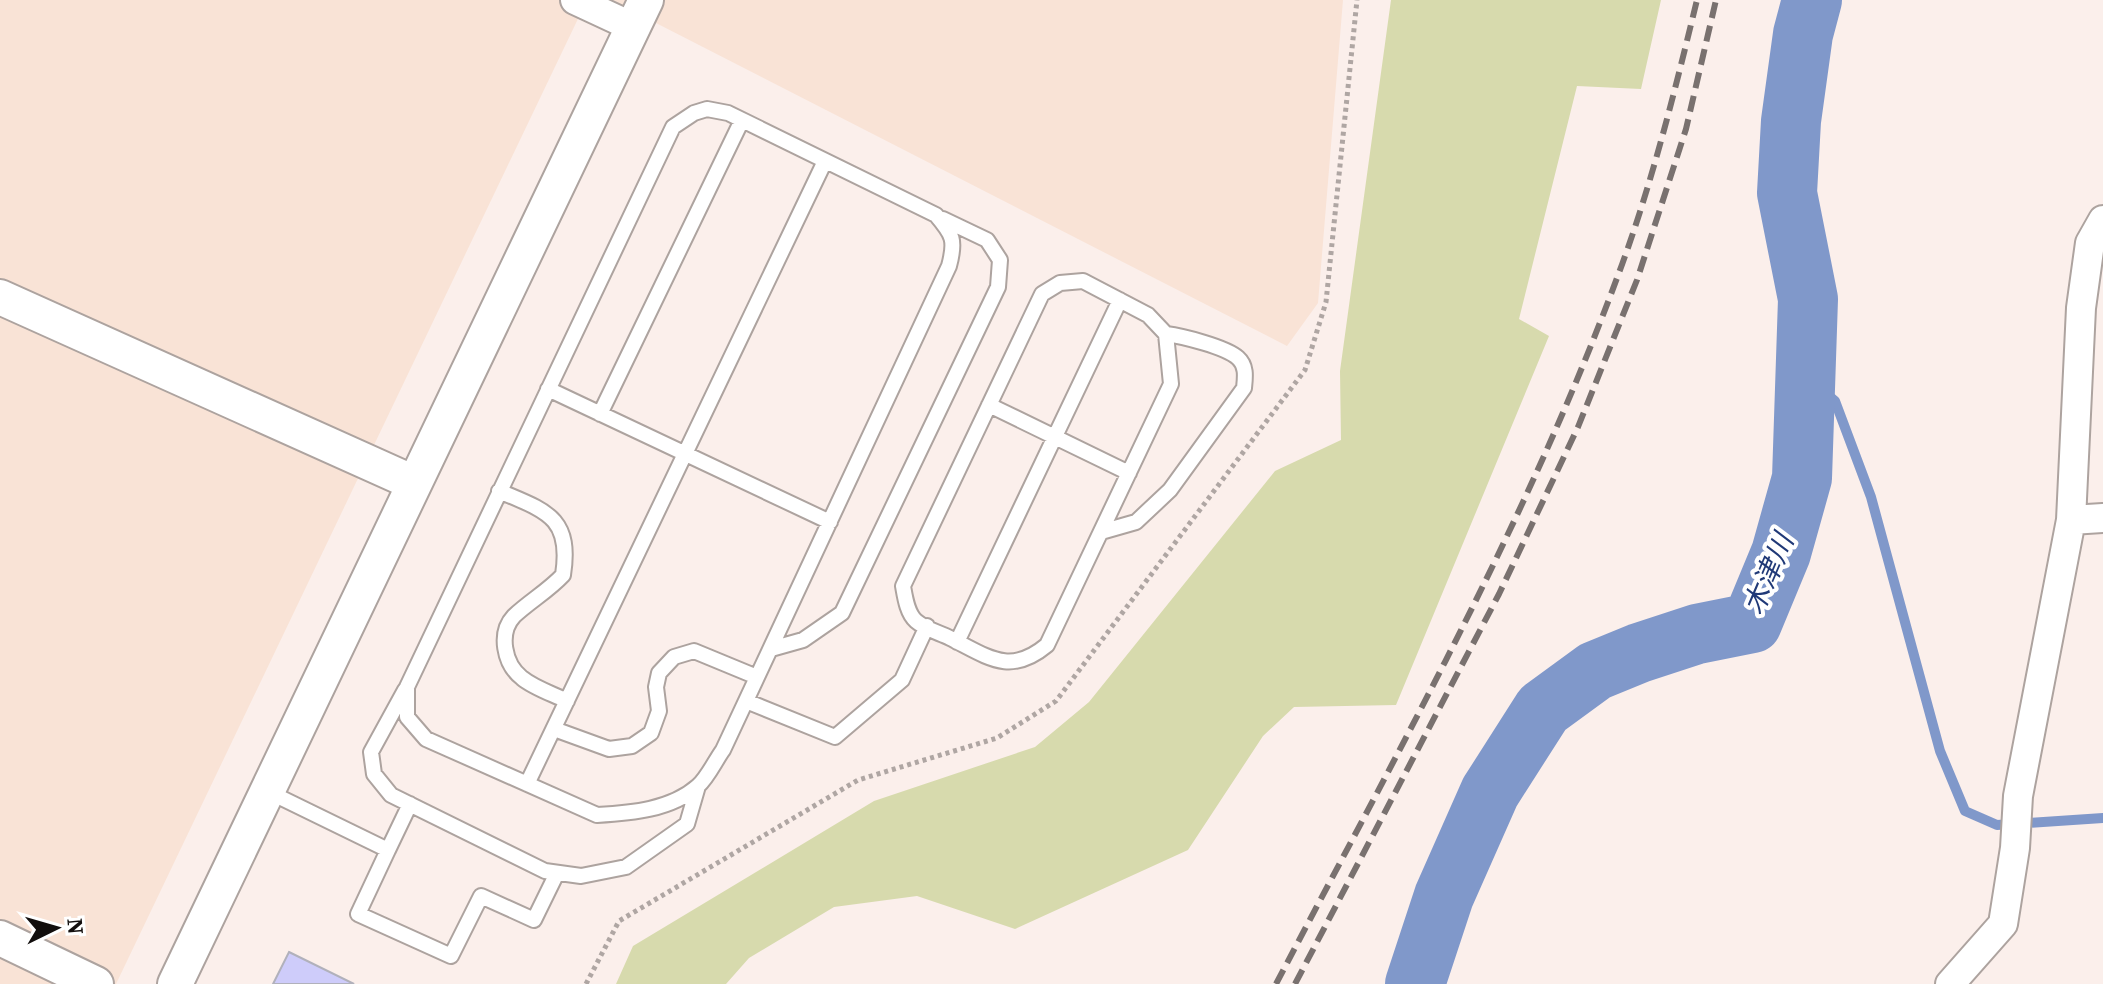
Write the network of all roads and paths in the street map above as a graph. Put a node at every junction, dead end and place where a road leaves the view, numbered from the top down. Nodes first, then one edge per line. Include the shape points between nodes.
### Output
1 (575, 0) edge
2 (640, 13) edge
3 (742, 120) junction
4 (825, 161) junction
5 (936, 215) junction
6 (2103, 220) edge
7 (0, 297) edge
8 (1120, 300) junction
9 (1166, 334) junction
10 (548, 389) junction
11 (989, 405) junction
12 (600, 414) junction
13 (1054, 437) junction
14 (685, 454) junction
15 (1129, 473) junction
16 (414, 483) junction
17 (499, 491) junction
18 (2103, 518) edge
19 (2071, 520) junction
20 (830, 522) junction
21 (1101, 532) junction
22 (927, 626) junction
23 (957, 642) junction
24 (771, 649) junction
25 (757, 677) junction
26 (407, 687) junction
27 (567, 701) junction
28 (746, 701) junction
29 (554, 729) junction
30 (527, 784) junction
31 (698, 786) junction
32 (267, 790) junction
33 (410, 804) junction
34 (388, 850) junction
35 (557, 873) junction
36 (0, 938) edge
37 (96, 984) edge
38 (175, 984) edge
39 (1950, 984) edge

1 - 2 street
2 - 16 street
3 - 4 lane
3 - 10 lane via 707,109 673,127
3 - 12 lane
4 - 5 lane
4 - 14 lane
5 - 20 lane via 951,233 949,266
5 - 24 lane via 987,240 1000,260 998,287 842,613 803,640
6 - 19 street via 2090,243 2081,308
7 - 16 street
8 - 9 lane via 1148,315
8 - 11 lane via 1083,281 1060,283 1042,294
8 - 13 lane
9 - 15 lane via 1171,384
9 - 21 lane via 1191,337 1238,358 1245,372 1244,388 1170,490 1136,522
10 - 12 lane
10 - 17 lane
11 - 13 lane
11 - 22 lane via 903,586 915,621
12 - 14 lane
13 - 15 lane
13 - 23 lane
14 - 20 lane
14 - 27 lane
15 - 21 lane
16 - 32 street
17 - 26 lane
17 - 27 lane via 543,510 563,533 563,575 515,615 504,638 507,656 521,677
18 - 19 street
19 - 39 street via 2018,796 2003,924
20 - 24 lane
21 - 23 lane via 1047,645 1030,660 990,658
22 - 23 lane
22 - 28 lane via 902,680 835,737
24 - 25 lane
25 - 28 lane
25 - 29 lane via 694,651 674,657 659,673 659,711 651,733 632,746 609,749
26 - 30 lane via 407,717 426,739
26 - 33 lane via 371,752 374,774 391,795
27 - 29 lane
28 - 31 lane via 723,750
29 - 30 lane
30 - 31 lane via 597,815 665,805
31 - 35 lane via 687,824 626,867 581,876
32 - 34 lane
32 - 38 street
33 - 34 lane
33 - 35 lane
34 - 35 lane via 358,914 451,956 481,896 534,920
36 - 37 street

